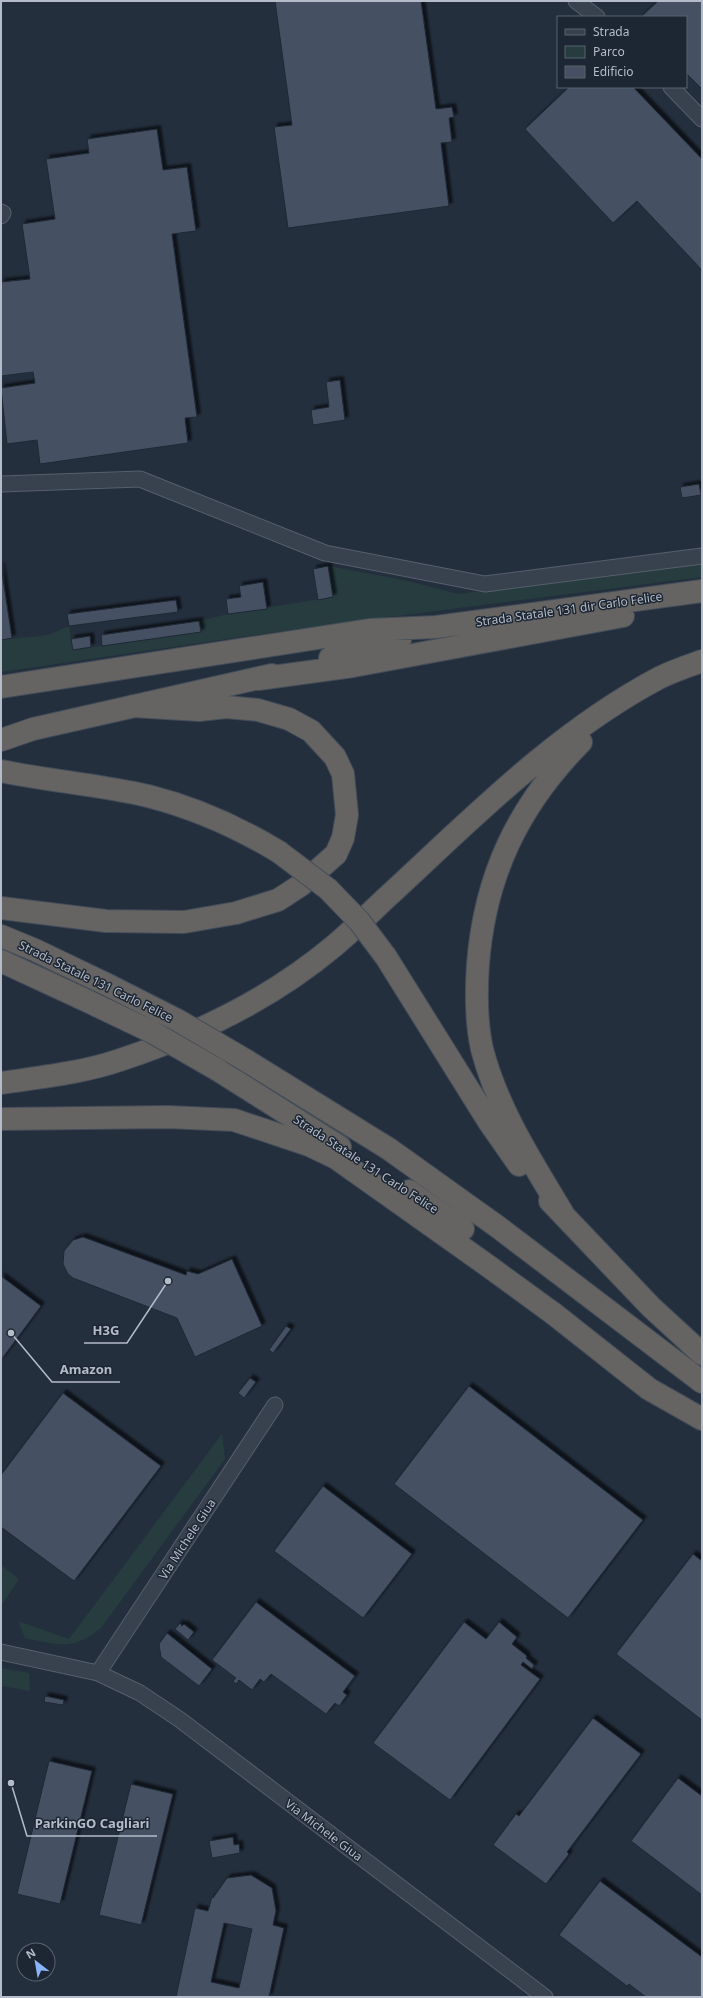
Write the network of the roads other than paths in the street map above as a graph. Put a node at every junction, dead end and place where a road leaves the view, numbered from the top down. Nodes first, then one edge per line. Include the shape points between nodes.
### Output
1 (576, 1) edge
2 (597, 16) edge
3 (672, 88) edge
4 (702, 119) edge
5 (1, 212) edge
6 (1, 216) edge
7 (1, 484) edge
8 (702, 556) edge
9 (702, 591) edge
10 (702, 606) edge
11 (436, 627) junction
12 (702, 661) edge
13 (258, 679) junction
14 (1, 687) edge
15 (133, 706) junction
16 (66, 722) junction
17 (1, 727) edge
18 (1, 740) edge
19 (10, 773) edge
20 (1, 908) edge
21 (1, 936) edge
22 (1, 961) edge
23 (1, 1083) edge
24 (1, 1119) edge
25 (562, 1212) junction
26 (702, 1354) edge
27 (702, 1382) edge
28 (275, 1405) dead end
29 (702, 1412) edge
30 (702, 1419) edge
31 (1, 1652) edge
32 (98, 1673) junction
33 (545, 1997) edge

1 - 2 street
3 - 4 street
5 - 6 street
7 - 8 street via 140,479 325,553 485,584
9 - 11 highway, Strada Statale 131 dir Carlo Felice
10 - 13 highway via 619,617 353,666
11 - 13 highway
11 - 14 highway via 369,630
12 - 23 highway via 649,684 574,732 519,777 333,947 266,995 182,1037 119,1061 52,1076
12 - 25 highway via 605,722 581,741 545,781 519,821 492,882 480,933 477,986 482,1049 503,1107
13 - 15 highway
15 - 16 highway
15 - 20 highway via 258,710 289,719 311,731 335,757 343,774 347,816 336,854 301,885 278,900 236,913 184,922 106,921
16 - 17 highway
16 - 18 highway via 33,729
19 - 25 highway, bridge via 148,796 214,817 248,833 279,852 328,889 359,922 386,957 489,1122 536,1188
21 - 27 highway, Strada Statale 131 Carlo Felice, bridge via 36,950 179,1021 395,1154 498,1227
22 - 29 highway, Strada Statale 131 Carlo Felice, bridge via 152,1032 218,1070 437,1210
24 - 30 highway via 168,1117 234,1120 309,1145 336,1158 484,1263 649,1389
25 - 26 highway via 589,1244 651,1307
28 - 32 street, Via Michele Giua
31 - 32 street, Via Michele Giua
32 - 33 street, Via Michele Giua via 140,1693 179,1719

